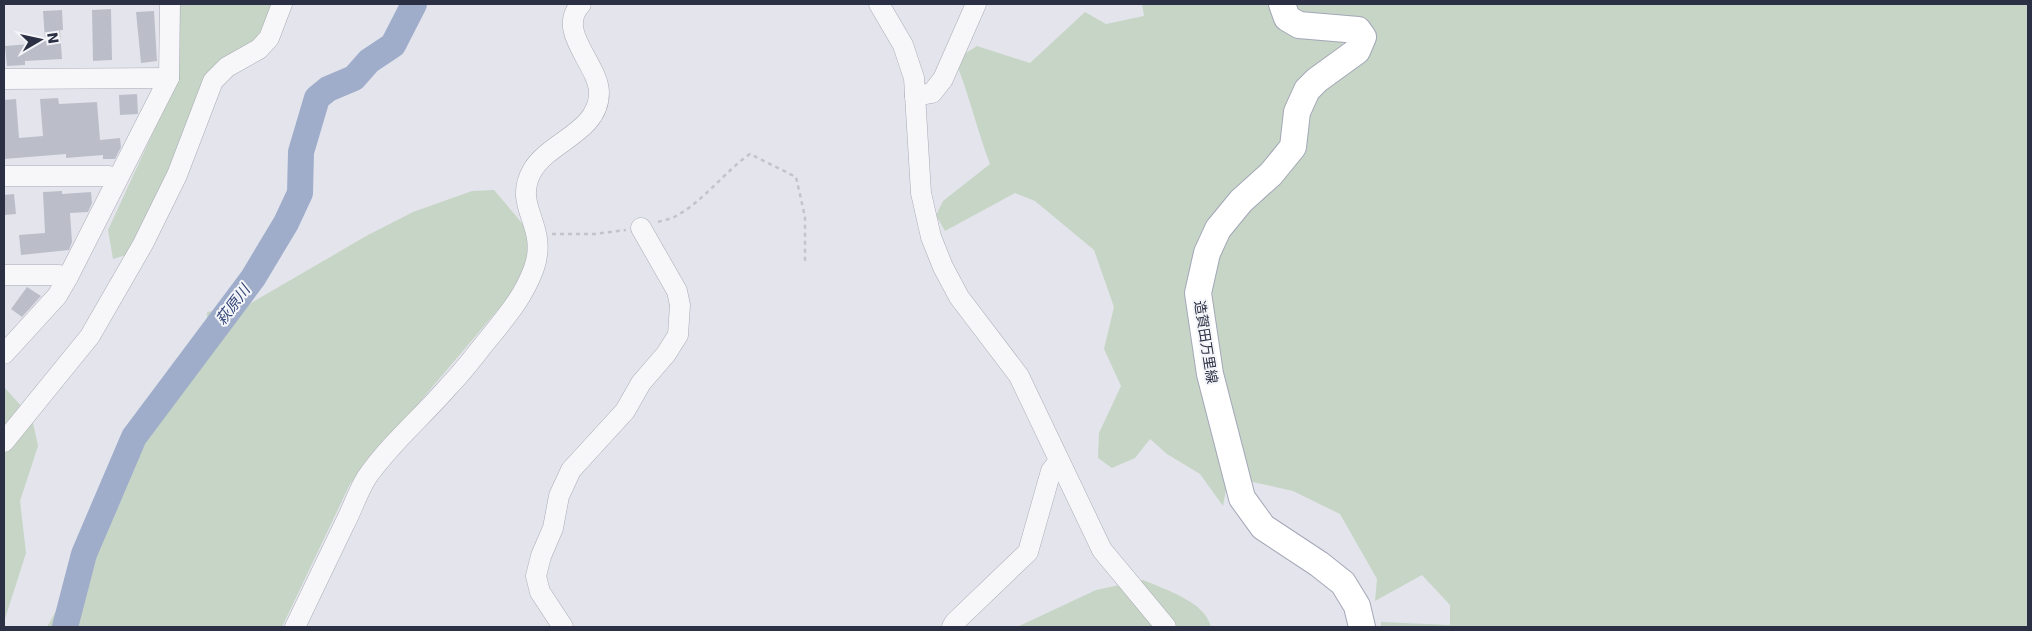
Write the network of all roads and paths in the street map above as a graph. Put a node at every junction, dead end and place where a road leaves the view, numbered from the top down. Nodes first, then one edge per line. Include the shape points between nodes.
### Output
1 (170, 4) edge
2 (282, 4) edge
3 (581, 4) edge
4 (879, 4) edge
5 (976, 4) edge
6 (1282, 4) edge
7 (168, 78) junction
8 (4, 79) edge
9 (915, 96) junction
10 (4, 176) edge
11 (117, 179) junction
12 (641, 228) junction
13 (538, 234) junction
14 (805, 261) dead end
15 (4, 275) edge
16 (68, 277) junction
17 (4, 354) edge
18 (4, 442) edge
19 (1059, 461) junction
20 (295, 627) edge
21 (563, 627) edge
22 (952, 627) edge
23 (1166, 627) edge
24 (1362, 627) edge

1 - 7 street
2 - 18 street via 269,38 259,49 228,67 213,81 172,184 143,244 90,336
3 - 13 street via 573,14 572,24 595,75 598,106 581,128 540,160 525,184 524,197
4 - 9 street via 903,44 914,78
5 - 9 street via 943,79 932,93
6 - 24 main road, 造賀田万里線 via 1287,18 1299,25 1358,30 1363,36 1357,51 1307,90 1297,112 1292,147 1218,229 1207,253 1198,294 1210,374 1242,498 1263,527 1343,583 1356,606
7 - 8 street
7 - 11 street
9 - 19 street via 921,193 931,237 959,297 1019,376
10 - 11 street via 109,176
11 - 16 street
12 - 13 path via 595,234
12 - 14 path via 676,216 750,154 796,177 805,217
12 - 21 street via 677,291 680,305 678,335 641,383 625,411 571,470 559,496 553,528 536,576 540,592
13 - 20 street via 539,248 534,268 520,301 450,386 366,478
15 - 16 street
16 - 17 street via 57,296
19 - 22 street via 1051,471 1028,552
19 - 23 street via 1102,550 1117,572

